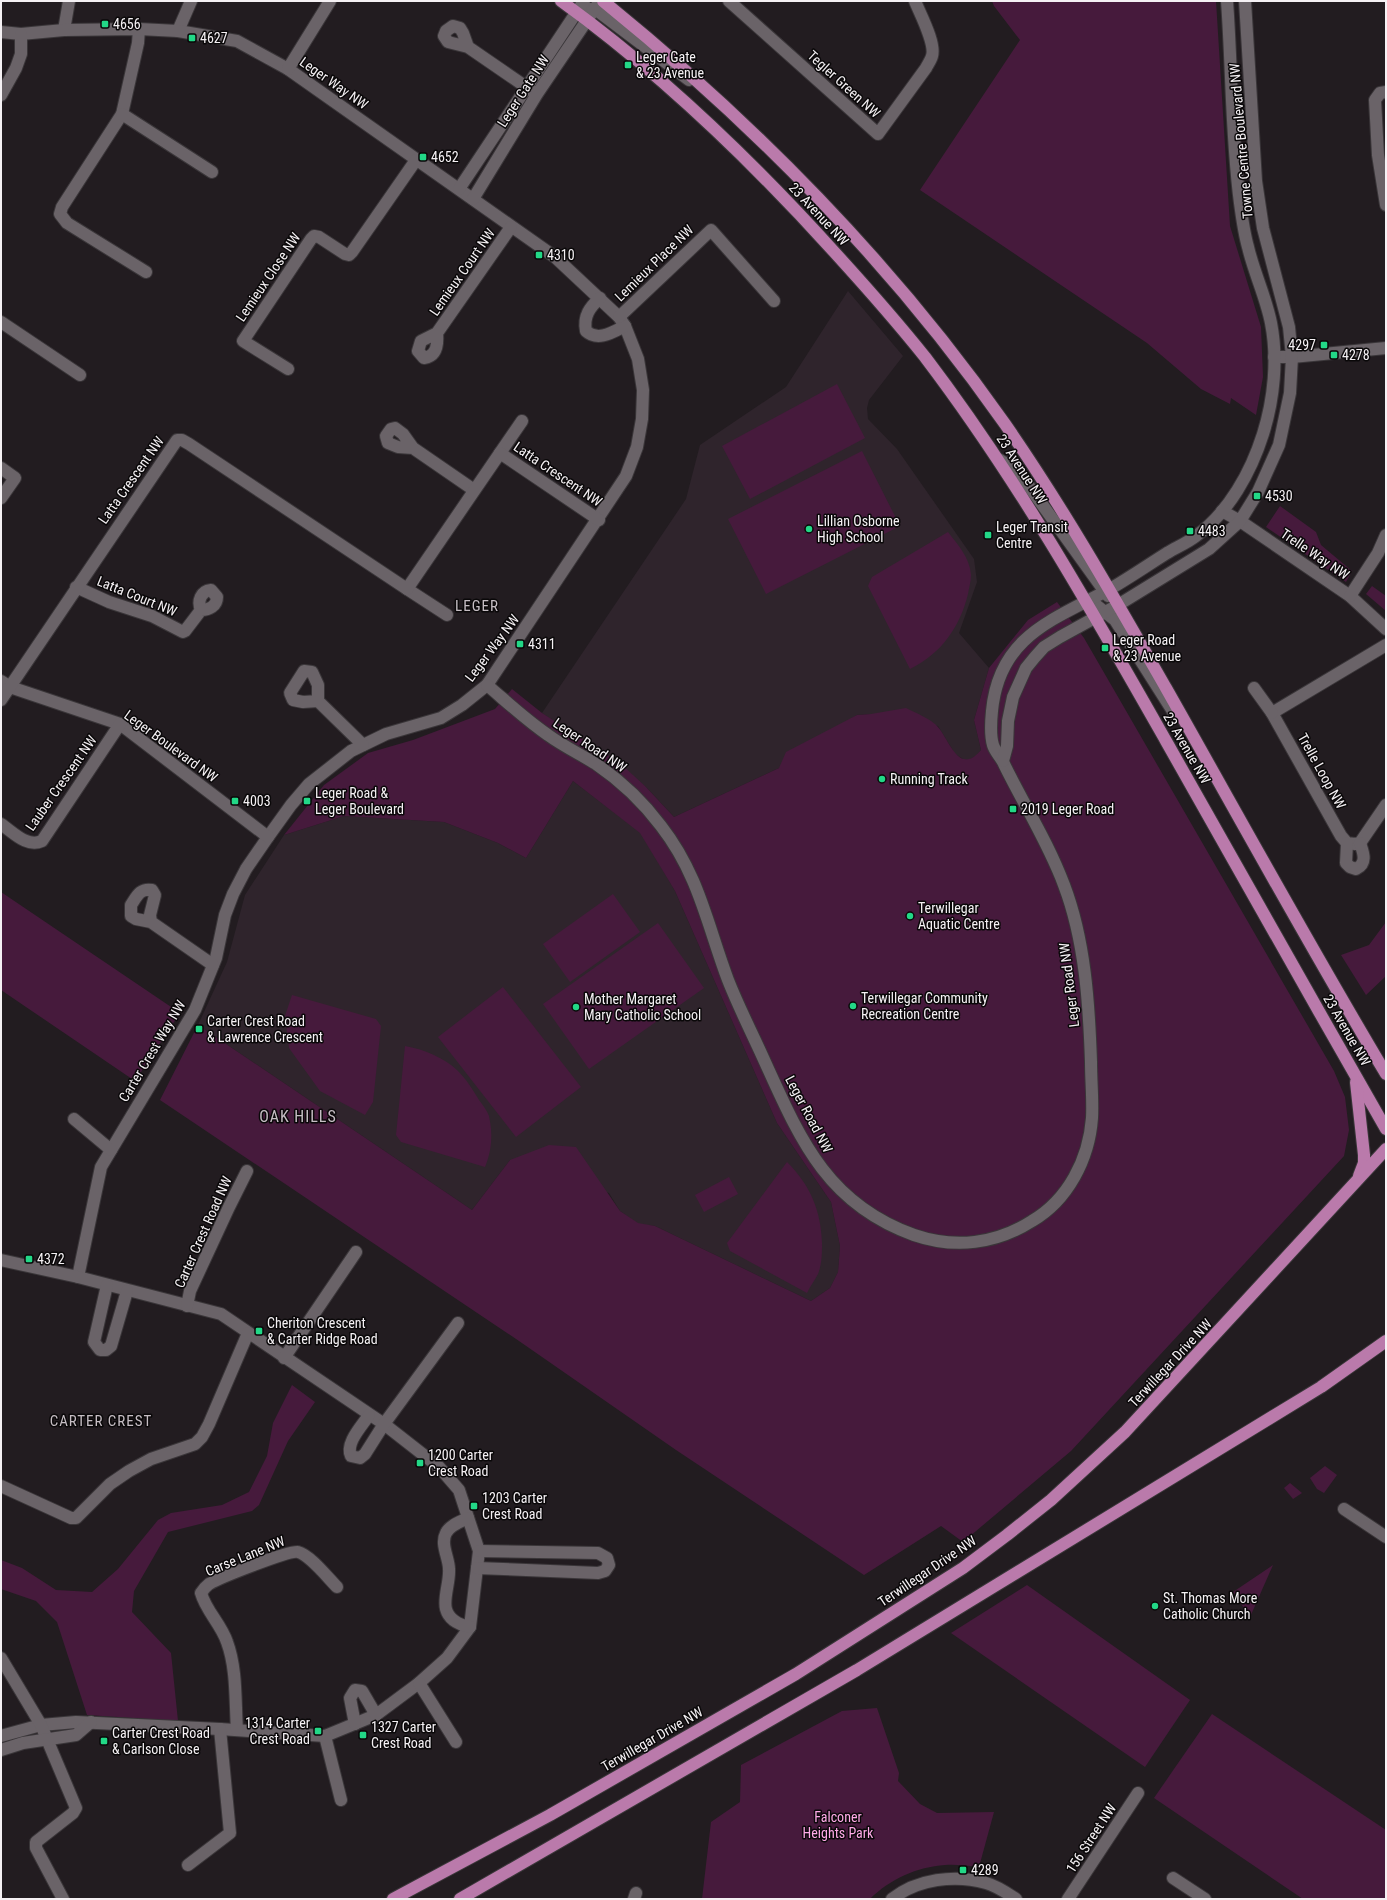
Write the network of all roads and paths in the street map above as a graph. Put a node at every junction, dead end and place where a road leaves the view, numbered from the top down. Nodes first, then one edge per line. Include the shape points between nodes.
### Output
1 (69, 1) edge
2 (191, 1) edge
3 (330, 1) edge
4 (562, 1) edge
5 (584, 1) edge
6 (729, 1) edge
7 (914, 1) edge
8 (1227, 1) edge
9 (1245, 1) edge
10 (599, 4) edge
11 (577, 12) junction
12 (588, 20) junction
13 (139, 29) junction
14 (64, 30) junction
15 (178, 31) junction
16 (1, 32) edge
17 (20, 34) junction
18 (468, 47) dead end
19 (288, 69) junction
20 (526, 87) junction
21 (1386, 92) edge
22 (537, 94) junction
23 (1, 95) edge
24 (122, 114) junction
25 (416, 160) junction
26 (212, 172) dead end
27 (459, 189) junction
28 (473, 199) junction
29 (1386, 205) edge
30 (511, 227) junction
31 (146, 272) dead end
32 (600, 298) junction
33 (774, 301) dead end
34 (1, 322) edge
35 (622, 322) junction
36 (437, 334) dead end
37 (1386, 348) edge
38 (1274, 357) junction
39 (1292, 358) junction
40 (288, 369) dead end
41 (80, 375) dead end
42 (522, 420) dead end
43 (413, 448) dead end
44 (500, 453) junction
45 (998, 459) junction
46 (1, 468) edge
47 (474, 490) junction
48 (1, 498) edge
49 (1222, 511) junction
50 (599, 520) junction
51 (1240, 521) junction
52 (1386, 535) edge
53 (76, 587) junction
54 (407, 590) junction
55 (1107, 590) junction
56 (1350, 596) junction
57 (1086, 600) junction
58 (1118, 605) junction
59 (201, 610) dead end
60 (1100, 614) junction
61 (447, 615) dead end
62 (1386, 628) edge
63 (1386, 645) edge
64 (5, 684) edge
65 (487, 685) junction
66 (1254, 688) dead end
67 (1, 700) edge
68 (318, 701) dead end
69 (1272, 713) junction
70 (120, 724) junction
71 (363, 745) junction
72 (1206, 758) junction
73 (1003, 761) junction
74 (1386, 805) edge
75 (1, 824) edge
76 (268, 837) junction
77 (1347, 843) junction
78 (1360, 843) junction
79 (151, 922) dead end
80 (213, 965) junction
81 (1382, 1064) edge
82 (1355, 1073) junction
83 (1386, 1074) edge
84 (74, 1119) dead end
85 (1386, 1129) edge
86 (111, 1150) junction
87 (1386, 1150) edge
88 (247, 1171) dead end
89 (1355, 1185) junction
90 (356, 1252) dead end
91 (1, 1260) edge
92 (78, 1278) junction
93 (107, 1285) junction
94 (127, 1291) junction
95 (188, 1306) junction
96 (458, 1323) dead end
97 (248, 1333) junction
98 (1386, 1341) edge
99 (284, 1358) junction
100 (369, 1415) junction
101 (384, 1424) junction
102 (1, 1486) edge
103 (1344, 1509) dead end
104 (468, 1518) junction
105 (1386, 1537) edge
106 (479, 1551) junction
107 (477, 1568) junction
108 (337, 1587) dead end
109 (470, 1627) junction
110 (1, 1658) edge
111 (419, 1683) junction
112 (376, 1715) junction
113 (90, 1722) junction
114 (355, 1724) junction
115 (40, 1725) junction
116 (220, 1728) junction
117 (237, 1730) junction
118 (1, 1736) edge
119 (325, 1736) junction
120 (47, 1739) junction
121 (456, 1742) dead end
122 (1, 1750) edge
123 (1138, 1793) dead end
124 (341, 1800) dead end
125 (188, 1865) dead end
126 (1173, 1878) dead end
127 (895, 1898) edge
128 (63, 1899) edge
129 (393, 1899) edge
130 (460, 1899) edge
131 (1016, 1899) edge
132 (1068, 1899) edge
133 (1205, 1899) edge

1 - 14 street
2 - 15 street
3 - 19 street
4 - 11 main road, 23 Avenue NW
5 - 11 street, Leger Gate NW
6 - 7 street, Tegler Green NW via 878,134 932,56 933,48
8 - 38 street, Towne Centre Boulevard NW via 1237,183 1248,250 1271,322
9 - 39 street, Towne Centre Boulevard NW via 1256,181 1263,228 1289,327
10 - 11 street
10 - 12 street, Leger Gate NW
10 - 55 main road, 23 Avenue NW via 659,47 720,101 768,146 851,232 943,340 1005,424 1034,467
11 - 12 main road, 23 Avenue NW
11 - 20 street, Leger Gate NW
12 - 22 street, Leger Gate NW
12 - 45 main road, 23 Avenue NW via 698,114 802,215 923,355
13 - 14 street, Leger Way NW
13 - 15 street, Leger Way NW
13 - 24 street
14 - 17 street, Leger Way NW
15 - 19 street, Leger Way NW via 237,41
16 - 17 street, Leger Way NW
17 - 23 street via 20,54 16,68
18 - 20 street
19 - 25 street, Leger Way NW
20 - 22 street
20 - 27 street, Leger Gate NW
21 - 29 street via 1380,93 1375,100 1378,155
22 - 28 street, Leger Gate NW
24 - 26 street
24 - 31 street via 60,214 68,223
25 - 27 street, Leger Way NW
25 - 40 street, Lemieux Close NW via 349,255 319,237 314,236 311,239 243,341
27 - 28 street, Leger Way NW
28 - 30 street, Leger Way NW
30 - 32 street, Leger Way NW via 555,257
30 - 36 street, Lemieux Court NW
32 - 35 street, Leger Way NW
32 - 35 street via 590,308 584,324 586,331 596,336 608,335
33 - 35 street, Lemieux Place NW via 710,230
34 - 41 street
35 - 50 street, Leger Way NW via 638,359 643,390 642,419 637,447 626,476
37 - 39 street
38 - 39 street
38 - 49 street, Towne Centre Boulevard NW via 1270,407 1262,437 1245,478
39 - 51 street, Towne Centre Boulevard NW via 1290,393 1279,445 1258,492
42 - 44 street, Latta Crescent NW
43 - 47 street
44 - 47 street, Latta Crescent NW
44 - 50 street, Latta Crescent NW
45 - 55 street via 1018,471
45 - 57 main road, 23 Avenue NW
46 - 48 street via 15,478
47 - 54 street, Latta Crescent NW
49 - 51 street, Trelle Way NW
49 - 55 street, Towne Centre Boulevard NW via 1195,537
50 - 65 street, Leger Way NW
51 - 56 street, Trelle Way NW
51 - 58 street, Towne Centre Boulevard NW via 1209,549
52 - 56 street
53 - 54 street, Latta Crescent NW via 172,444 182,440
53 - 59 street, Latta Court NW via 109,602 152,616 183,632
53 - 64 street, Latta Crescent NW
54 - 61 street, Latta Crescent NW
55 - 57 street, Towne Centre Boulevard NW
55 - 58 main road, 23 Avenue NW
56 - 62 street, Trelle Way NW
57 - 60 main road, 23 Avenue NW
57 - 73 street, Leger Road NW via 1044,623 1028,636 1010,658 999,679 991,732 993,746
58 - 60 street, Towne Centre Boulevard NW
58 - 72 main road, 23 Avenue NW
60 - 72 street via 1115,620 1171,709
60 - 73 street via 1044,647 1026,668 1013,697
60 - 82 main road, 23 Avenue NW
63 - 69 street
64 - 67 street
64 - 70 street, Leger Boulevard NW
65 - 71 street, Leger Way NW via 441,718 386,734
65 - 73 street, Leger Road NW via 546,734 595,764 620,783 649,811 669,837 699,893 728,980 787,1110 806,1146 826,1174 846,1195 881,1219 908,1233 942,1243 993,1240 1035,1220 1066,1190 1080,1167 1089,1141 1092,1114 1089,1020 1080,944 1067,891 1048,844
66 - 69 street, Trelle Loop NW
68 - 71 street
69 - 77 street, Trelle Loop NW
70 - 75 street, Lauber Crescent NW via 42,841 36,844 29,843
70 - 76 street, Leger Boulevard NW
71 - 76 street, Leger Way NW via 334,762 309,784
72 - 81 main road, 23 Avenue NW
74 - 78 street
76 - 80 street, Leger Way NW via 246,869 233,894 225,915
77 - 78 street
77 - 78 street via 1346,863 1350,868 1356,869 1362,866 1364,859
79 - 80 street
80 - 86 street, Carter Crest Way NW via 196,1010
81 - 83 main road, 23 Avenue NW
82 - 85 main road, 23 Avenue NW
82 - 89 main road via 1364,1155 1363,1168
84 - 86 street
86 - 92 street, Carter Crest Way NW via 101,1167
87 - 89 main road, Terwillegar Drive NW
88 - 95 street, Carter Crest Road NW via 190,1291
89 - 129 main road, Terwillegar Drive NW via 1126,1432 1051,1500 963,1568 796,1674 544,1819
90 - 99 street
91 - 92 street, Carter Crest Road NW
92 - 93 street, Carter Crest Road NW
93 - 94 street, Carter Crest Road NW
93 - 94 street via 94,1342 100,1350 106,1350 111,1346
94 - 95 street, Carter Crest Road NW
95 - 97 street, Carter Crest Road NW via 221,1314
96 - 101 street
97 - 99 street, Carter Crest Road NW
97 - 102 street via 202,1437 195,1444 151,1459 129,1471 110,1484 76,1518
98 - 130 main road via 1321,1387 857,1670
99 - 100 street, Carter Crest Road NW
100 - 101 street, Carter Crest Road NW
100 - 101 street via 350,1444 351,1456 360,1458 365,1454
101 - 104 street, Carter Crest Road NW via 440,1467 459,1490
103 - 105 street
104 - 106 street, Carter Crest Road NW
104 - 109 street via 446,1531 444,1538 450,1580 446,1609 451,1618 460,1625
106 - 107 street, Carter Crest Road NW
106 - 107 street via 598,1553 607,1558 609,1565 605,1571 598,1573
107 - 109 street, Carter Crest Road NW
108 - 117 street, Carse Lane NW via 304,1554 296,1551 263,1562 204,1588 201,1594 203,1600 220,1628 230,1652
109 - 111 street, Carter Crest Road NW via 447,1658
110 - 115 street
111 - 112 street, Carter Crest Road NW
111 - 121 street
112 - 114 street, Carter Crest Road NW
112 - 114 street via 362,1691 355,1690 350,1698
113 - 115 street, Carter Crest Road NW
113 - 116 street, Carter Crest Road NW
113 - 120 street via 76,1735
114 - 119 street, Carter Crest Road NW
115 - 118 street, Carter Crest Road NW
115 - 120 street
116 - 117 street, Carter Crest Road NW
116 - 125 street via 230,1833
117 - 119 street, Carter Crest Road NW
119 - 124 street
120 - 122 street
120 - 128 street via 76,1808 36,1842 36,1848
123 - 132 street, 156 Street NW
126 - 133 street
127 - 131 street via 926,1882 954,1879 986,1883

